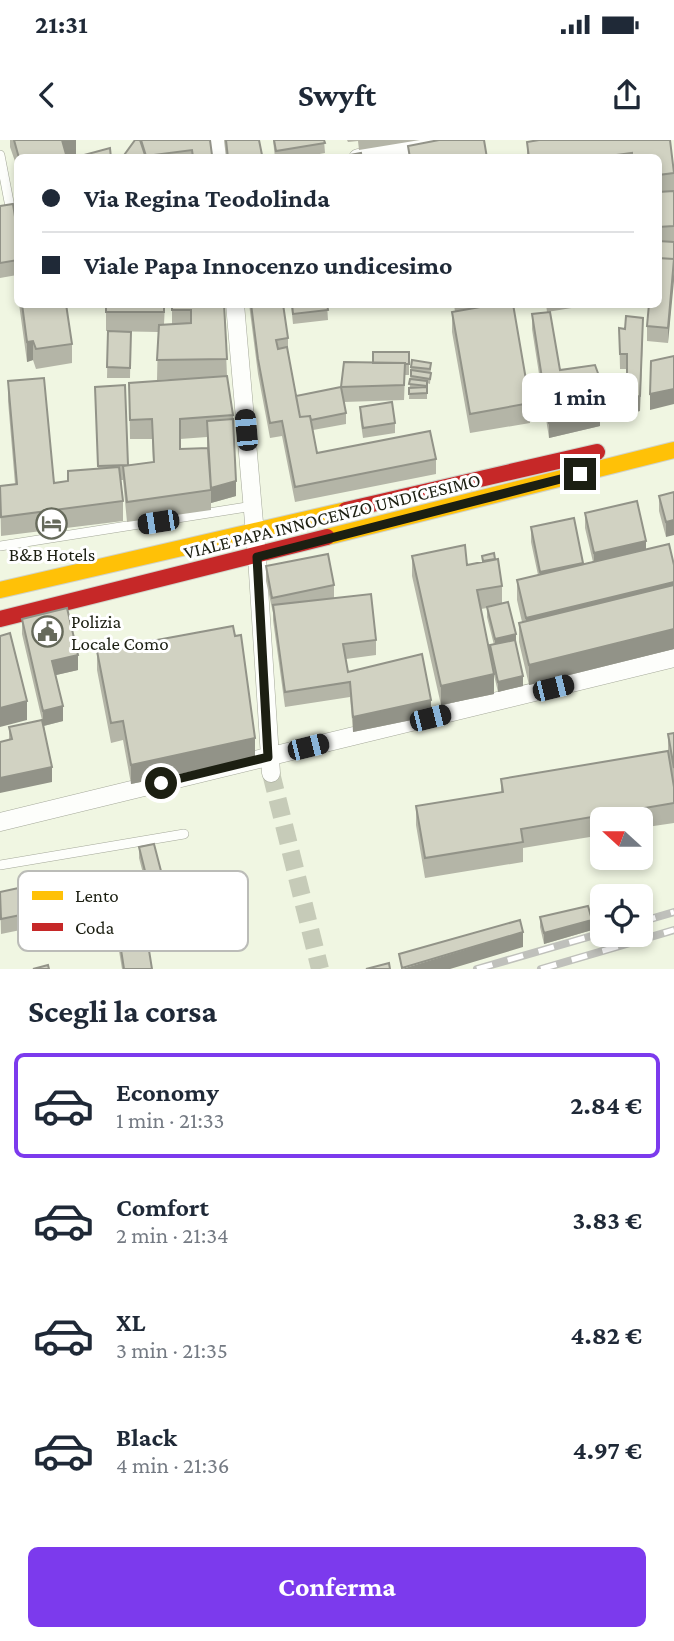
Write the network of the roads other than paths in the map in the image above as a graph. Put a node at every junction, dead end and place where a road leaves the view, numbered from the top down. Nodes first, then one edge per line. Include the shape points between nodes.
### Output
1 (459, 140) edge
2 (380, 154) edge
3 (0, 155) edge
4 (10, 207) edge
5 (235, 308) edge
6 (674, 434) edge
7 (674, 450) edge
8 (253, 506) junction
9 (255, 531) junction
10 (0, 546) edge
11 (257, 557) junction
12 (0, 590) edge
13 (0, 619) edge
14 (674, 658) edge
15 (269, 765) junction
16 (0, 822) edge
17 (184, 834) dead end
18 (0, 864) edge

1 - 2 street
3 - 4 lane
5 - 8 street
6 - 9 main road, VIALE PAPA INNOCENZO UNDICESIMO
7 - 11 main road, VIALE PAPA INNOCENZO UNDICESIMO
8 - 9 street
8 - 10 lane, VIALE PAPA INNOCENZO UNDICESIMO
9 - 11 street
9 - 12 main road, VIALE PAPA INNOCENZO UNDICESIMO
11 - 13 main road, VIALE PAPA INNOCENZO UNDICESIMO
11 - 15 street
14 - 15 street
15 - 16 street
17 - 18 lane

